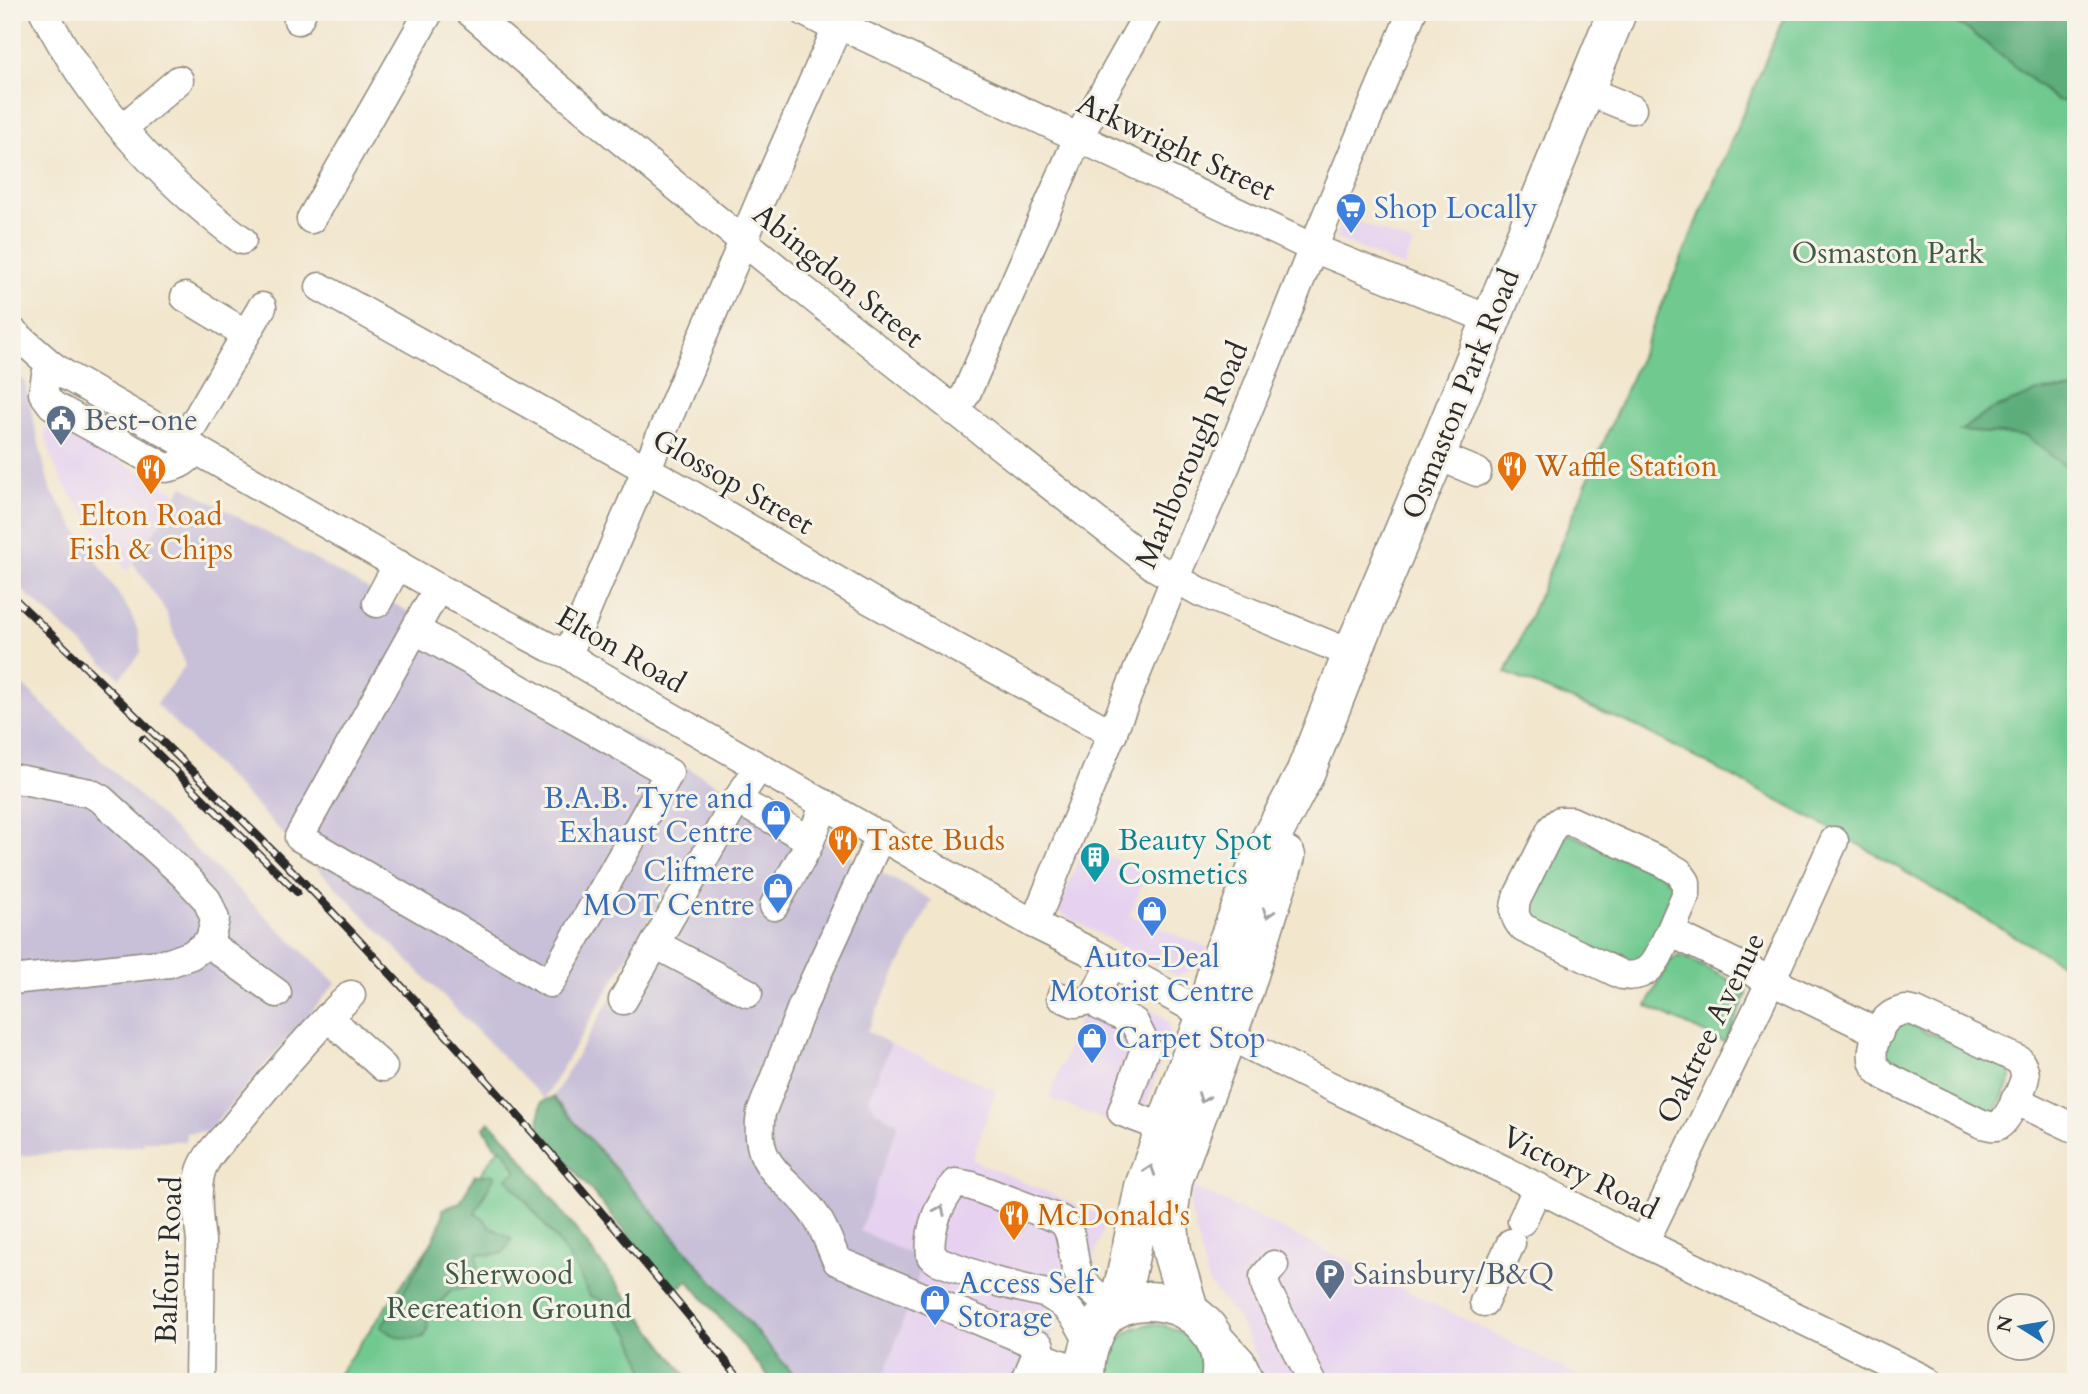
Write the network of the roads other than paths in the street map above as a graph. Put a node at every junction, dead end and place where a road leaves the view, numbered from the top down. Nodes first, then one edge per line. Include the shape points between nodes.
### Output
1 (44, 12) edge
2 (429, 12) edge
3 (470, 12) edge
4 (805, 12) edge
5 (1149, 12) edge
6 (1412, 12) edge
7 (1617, 12) edge
8 (839, 21) edge
9 (179, 80) dead end
10 (1585, 90) junction
11 (1632, 109) dead end
12 (123, 128) junction
13 (1078, 138) junction
14 (311, 219) dead end
15 (242, 240) dead end
16 (743, 242) junction
17 (1313, 247) junction
18 (320, 287) dead end
19 (185, 297) dead end
20 (262, 307) dead end
21 (1491, 320) junction
22 (12, 331) edge
23 (246, 334) junction
24 (954, 411) junction
25 (189, 445) junction
26 (1436, 456) junction
27 (646, 470) junction
28 (1477, 472) dead end
29 (398, 564) junction
30 (1175, 579) junction
31 (438, 588) junction
32 (377, 603) dead end
33 (416, 630) junction
34 (568, 654) junction
35 (1352, 654) junction
36 (1113, 734) junction
37 (759, 766) junction
38 (12, 778) edge
39 (737, 800) junction
40 (825, 804) junction
41 (881, 835) junction
42 (810, 841) junction
43 (1835, 841) dead end
44 (774, 906) dead end
45 (1034, 924) junction
46 (1670, 932) junction
47 (208, 943) junction
48 (655, 944) junction
49 (1111, 963) junction
50 (12, 980) edge
51 (1771, 981) junction
52 (277, 993) dead end
53 (748, 993) dead end
54 (351, 995) dead end
55 (1061, 997) dead end
56 (1096, 999) junction
57 (623, 1000) dead end
58 (328, 1017) junction
59 (1217, 1025) junction
60 (1879, 1033) junction
61 (383, 1067) dead end
62 (2015, 1100) junction
63 (1164, 1128) junction
64 (2076, 1129) edge
65 (1538, 1187) junction
66 (1071, 1241) junction
67 (1644, 1243) junction
68 (1274, 1265) dead end
69 (1042, 1293) junction
70 (1484, 1302) dead end
71 (1116, 1308) junction
72 (1198, 1319) junction
73 (1037, 1353) junction
74 (1087, 1364) edge
75 (199, 1382) edge
76 (1025, 1382) edge
77 (1220, 1382) edge
78 (1251, 1382) edge
79 (1312, 1382) edge
80 (1930, 1382) edge

1 - 12 street via 80,74
2 - 14 street
3 - 16 street, Abingdon Street
4 - 8 street, Arkwright Street
5 - 13 street
6 - 17 street, Marlborough Road
7 - 10 highway, Osmaston Park Road
8 - 13 street, Arkwright Street
8 - 16 street
9 - 12 street
10 - 11 street
10 - 21 highway, Osmaston Park Road
12 - 15 street via 195,203
13 - 17 street, Arkwright Street
13 - 24 street
16 - 24 street, Abingdon Street
16 - 27 street
17 - 21 street, Arkwright Street
17 - 30 street, Marlborough Road
18 - 27 street, Glossop Street
19 - 23 street
20 - 23 street
21 - 26 highway, Osmaston Park Road
22 - 25 street, Elton Road via 51,365
23 - 25 street
24 - 30 street, Abingdon Street
25 - 29 street, Elton Road
26 - 28 street
26 - 35 highway, Osmaston Park Road
27 - 34 street
27 - 36 street, Glossop Street
29 - 31 street, Elton Road
29 - 32 street
30 - 35 street, Abingdon Street
30 - 36 street, Marlborough Road
31 - 33 street
31 - 34 street, Elton Road
33 - 33 street via 669,773 550,983 299,837
34 - 37 street, Elton Road
35 - 59 highway, Osmaston Park Road via 1304,776 1294,829 1244,990
36 - 45 street, Marlborough Road
37 - 39 street
37 - 40 street, Elton Road
38 - 47 street via 101,799 203,894 215,919
39 - 42 street
39 - 48 street
40 - 41 street, Elton Road
40 - 42 street
41 - 45 street, Elton Road
41 - 73 street via 802,1007 761,1113 765,1161 815,1214 837,1261 1040,1346
42 - 44 street
43 - 51 street, Oaktree Avenue
45 - 49 street, Elton Road
46 - 46 street via 1650,969 1640,975 1622,975 1523,928 1513,909 1552,828 1560,821 1571,821 1679,872 1686,882 1686,895
46 - 51 street
47 - 50 street via 169,963
47 - 52 street
48 - 53 street
48 - 57 street
49 - 56 street
49 - 59 street, Elton Road
51 - 60 street
51 - 67 street, Oaktree Avenue
54 - 58 street, Balfour Road
55 - 56 street via 1075,1003
56 - 63 street via 1100,1006 1134,1022 1146,1046 1122,1112
58 - 61 street
58 - 75 street, Balfour Road via 208,1157 202,1170
59 - 63 highway, Osmaston Park Road
59 - 65 street, Victory Road via 1303,1073
59 -> 72 highway, Osmaston Park Road via 1191,1130 1173,1180 1168,1218 1172,1252
60 - 62 street via 1872,1055 1880,1072 1958,1112 1999,1125
60 - 62 street via 1890,1016 1906,1010 2010,1055 2019,1060 2025,1075
62 - 64 street
71 -> 63 highway, Osmaston Park Road via 1144,1187
65 - 67 street, Victory Road
65 - 70 street
66 - 69 street
69 -> 66 street via 931,1256 933,1227 942,1204 956,1183 972,1186 1061,1220
66 - 71 street via 1082,1281
67 - 80 street, Victory Road
68 - 79 street via 1264,1277 1266,1288
69 - 74 street via 1076,1316
71 - 72 highway via 1152,1301
71 - 74 highway, Osmaston Park Road via 1096,1329
72 - 77 highway, Osmaston Park Road via 1216,1339 1221,1354
72 - 78 street via 1241,1361
73 - 74 street via 1062,1365
73 - 76 street

